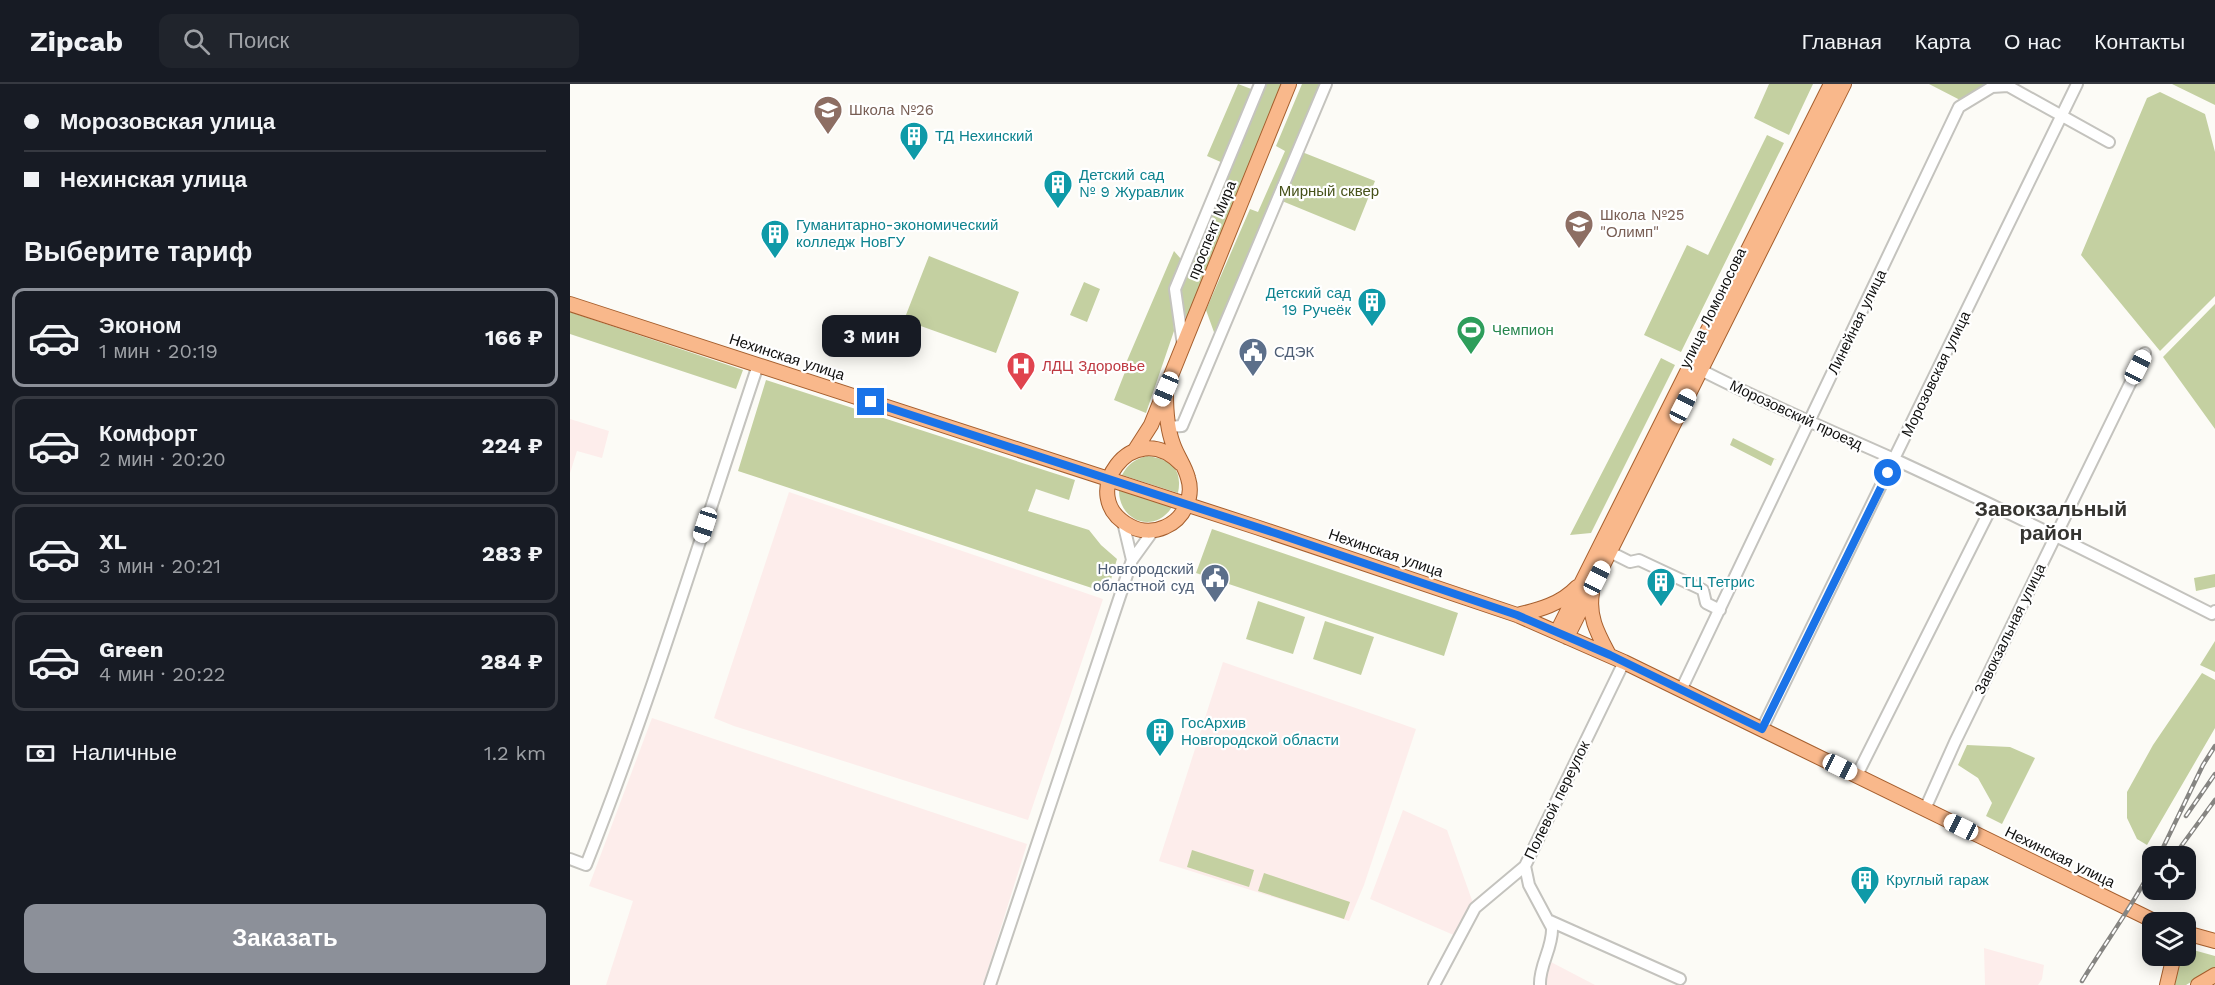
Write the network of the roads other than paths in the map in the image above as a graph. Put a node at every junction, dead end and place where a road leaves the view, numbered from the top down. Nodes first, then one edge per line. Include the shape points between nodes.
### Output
1 (1260, 84) edge
2 (1289, 84) edge
3 (1326, 84) edge
4 (1831, 84) edge
5 (1844, 84) edge
6 (2078, 84) edge
7 (2062, 116) junction
8 (2109, 142) dead end
9 (1789, 179) junction
10 (570, 304) edge
11 (1183, 345) junction
12 (2145, 353) dead end
13 (758, 365) junction
14 (1701, 370) junction
15 (1166, 389) junction
16 (1810, 423) junction
17 (1175, 427) junction
18 (1135, 450) junction
19 (1894, 460) junction
20 (1181, 464) junction
21 (1643, 472) junction
22 (1109, 479) junction
23 (1187, 504) junction
24 (1992, 506) junction
25 (1123, 522) junction
26 (1153, 531) junction
27 (2054, 536) junction
28 (1610, 552) junction
29 (1132, 560) junction
30 (1591, 577) junction
31 (1720, 610) junction
32 (2215, 611) edge
33 (1517, 615) junction
34 (1562, 634) junction
35 (1610, 655) junction
36 (1624, 662) junction
37 (1681, 690) junction
38 (1762, 729) junction
39 (1857, 776) junction
40 (1925, 809) junction
41 (570, 860) edge
42 (1525, 866) junction
43 (2142, 917) edge
44 (1550, 921) junction
45 (2196, 936) edge
46 (2215, 941) edge
47 (2172, 966) edge
48 (2215, 975) edge
49 (1680, 979) dead end
50 (990, 985) edge
51 (1434, 985) edge
52 (1540, 985) edge
53 (2168, 985) edge
54 (2198, 985) edge

1 - 11 street via 1175,289
2 - 11 main road, проспект Мира
3 - 17 street
4 - 9 main road, улица Ломоносова
5 - 9 main road, улица Ломоносова
6 - 7 street, Морозовская улица
7 - 8 street, Линейная улица
7 - 16 street, Линейная улица via 2008,86 1992,87 1959,107
7 - 19 street, Морозовская улица
9 - 14 main road, улица Ломоносова
9 - 21 main road, улица Ломоносова
10 - 13 main road, Нехинская улица
11 - 15 main road, проспект Мира
12 - 27 street, Завокзальная улица
13 - 22 main road, Нехинская улица
13 - 41 street via 616,789 586,865
14 - 16 street, Морозовский проезд
14 - 21 main road, улица Ломоносова
15 - 17 main road, проспект Мира
15 - 18 main road, проспект Мира
16 - 19 street, Морозовский проезд
16 - 31 street, Линейная улица
17 - 20 main road, проспект Мира
18 - 20 main road via 1160,450
18 - 22 main road, проспект Мира via 1118,462
19 - 24 street, Морозовский проезд
19 - 38 street, Морозовская улица
20 - 23 main road, проспект Мира via 1190,488
21 - 28 main road, улица Ломоносова
21 - 30 main road, улица Ломоносова
22 - 23 main road, Нехинская улица
22 - 25 main road via 1110,503
23 - 26 main road via 1174,522
23 - 33 main road, Нехинская улица
24 - 27 street, Морозовский проезд
24 - 39 street
25 - 26 main road
25 - 29 street
26 - 29 street
27 - 32 street, Морозовский проезд via 2212,614
27 - 40 street, Завокзальная улица
28 - 30 main road, улица Ломоносова
28 - 31 street via 1629,562 1639,560 1703,590 1706,603
29 - 50 street
30 - 33 main road, улица Ломоносова via 1544,608
30 - 34 main road, улица Ломоносова
30 - 35 main road, улица Ломоносова via 1591,613
31 - 37 street, Линейная улица
33 - 34 main road, Нехинская улица
34 - 35 main road, Нехинская улица
35 - 36 main road, Нехинская улица
36 - 37 main road, Нехинская улица
36 - 42 street, Полевой переулок
37 - 38 main road, Нехинская улица
38 - 39 main road, Нехинская улица
39 - 40 main road, Нехинская улица
40 - 43 main road, Нехинская улица
42 - 44 street via 1532,893
42 - 51 street, Полевой переулок via 1475,908
44 - 49 street
44 - 52 street via 1552,936 1542,964
45 - 46 main road
47 - 53 main road
48 - 54 main road

